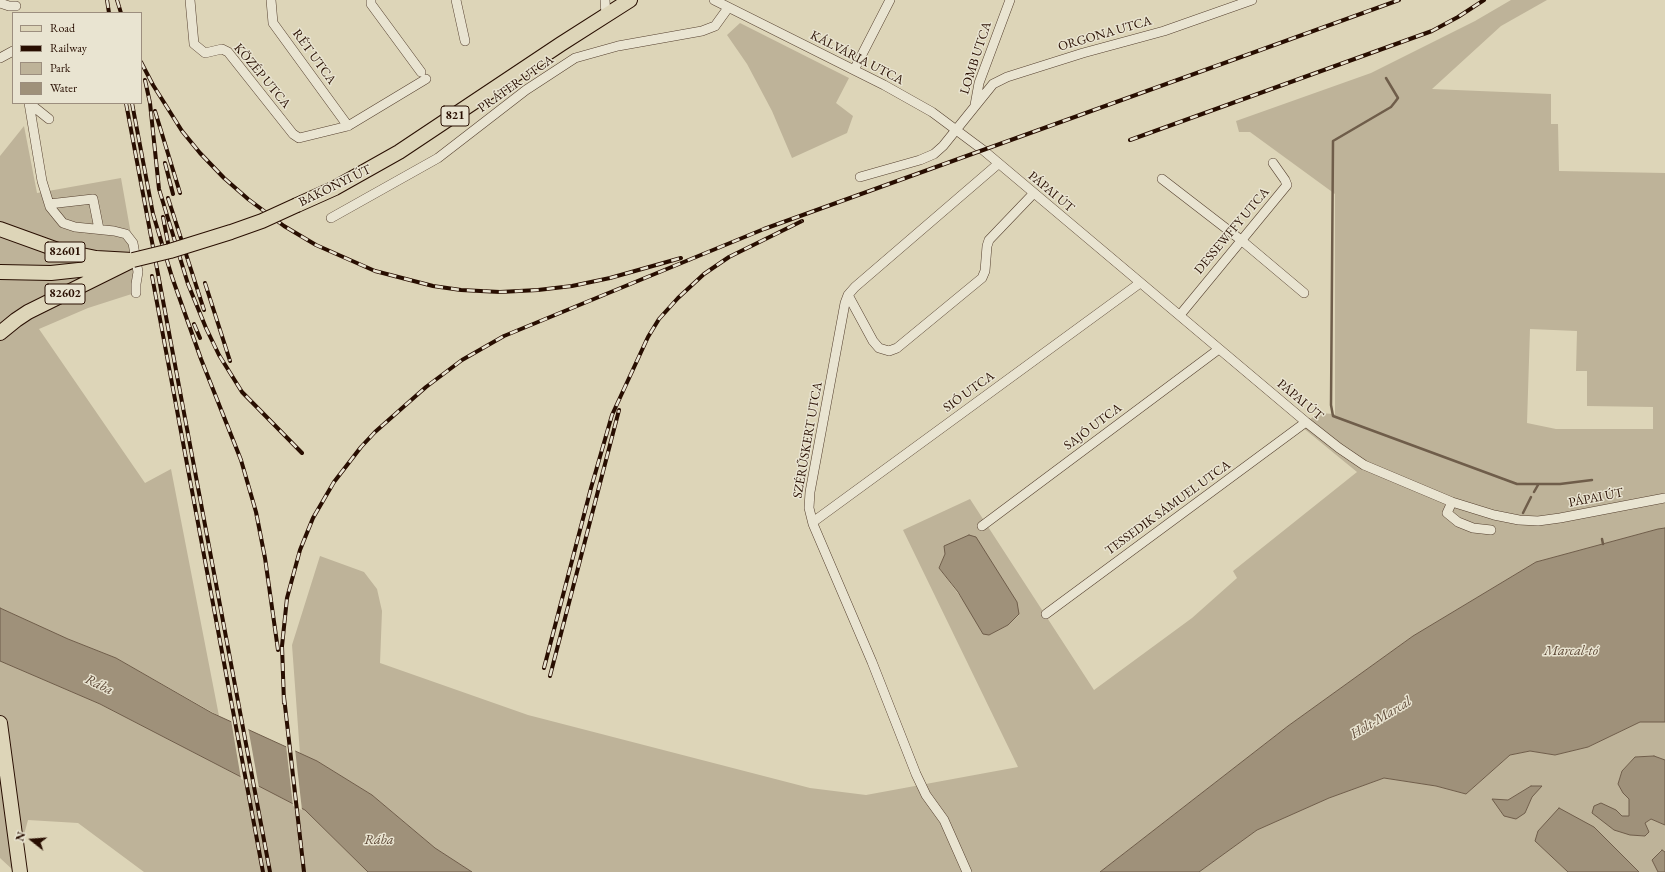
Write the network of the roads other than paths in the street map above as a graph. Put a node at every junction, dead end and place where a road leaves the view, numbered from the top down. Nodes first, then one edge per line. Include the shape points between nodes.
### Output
1 (190, 0) edge
2 (271, 0) edge
3 (371, 0) edge
4 (456, 0) edge
5 (605, 0) edge
6 (630, 0) edge
7 (714, 0) edge
8 (890, 0) edge
9 (1010, 0) edge
10 (1252, 0) edge
11 (0, 3) edge
12 (16, 6) edge
13 (728, 8) junction
14 (606, 15) junction
15 (465, 41) dead end
16 (12, 52) edge
17 (0, 58) edge
18 (854, 70) junction
19 (29, 104) edge
20 (40, 106) edge
21 (974, 107) junction
22 (49, 119) dead end
23 (348, 126) junction
24 (956, 129) junction
25 (982, 150) joint
26 (1273, 163) dead end
27 (998, 164) junction
28 (860, 177) dead end
29 (1162, 179) dead end
30 (1033, 194) junction
31 (49, 204) junction
32 (331, 218) dead end
33 (0, 229) edge
34 (99, 229) junction
35 (1241, 240) junction
36 (133, 260) junction
37 (0, 272) edge
38 (1140, 283) junction
39 (1304, 292) dead end
40 (136, 293) dead end
41 (848, 295) junction
42 (1180, 315) junction
43 (0, 333) edge
44 (1219, 349) junction
45 (1306, 422) junction
46 (1665, 498) edge
47 (1452, 502) junction
48 (813, 522) junction
49 (982, 526) dead end
50 (1492, 530) dead end
51 (1046, 614) dead end
52 (0, 723) edge
53 (20, 872) edge
54 (967, 872) edge

1 - 23 street, KÖZÉP UTCA via 194,44 205,53 222,49 228,52 292,134 299,138
2 - 23 street, RÉT UTCA via 273,23
3 - 23 street via 371,4 423,75
4 - 15 street
5 - 14 street
6 - 14 main road, BAKONYI ÚT / 821
7 - 13 street, KÁLVÁRIA UTCA
8 - 18 street
9 - 21 street, LOMB UTCA via 979,83
10 - 21 street, ORGONA UTCA via 1164,31 1007,77 993,84
11 - 12 street
13 - 18 street, KÁLVÁRIA UTCA
13 - 32 street, PRÁTER UTCA via 715,26 702,31 618,46 575,58 526,90 438,158
14 - 36 main road, BAKONYI ÚT / 821, bridge via 399,152 334,188 262,221 170,251
16 - 17 street
18 - 24 street, KÁLVÁRIA UTCA via 932,112
19 - 31 street via 42,181
20 - 22 street
21 - 24 street, LOMB UTCA
24 - 25 street, KÁLVÁRIA UTCA
24 - 28 street, LOMB UTCA via 934,154
25 - 27 street, PÁPAI ÚT
26 - 35 street, DESSEWFFY UTCA via 1287,185
27 - 30 street, PÁPAI ÚT
27 - 41 street
29 - 35 street
30 - 38 street, PÁPAI ÚT
30 - 41 street via 989,240 982,278 897,348 889,351 879,348
31 - 34 street via 63,223 75,228
31 - 34 street via 93,198
33 - 36 main road, 82601 via 58,250 96,258
34 - 40 street via 126,234 133,243 138,272
35 - 39 street
35 - 42 street, DESSEWFFY UTCA
36 - 37 main road, BAKONYI ÚT / 821 via 68,271
36 - 43 main road, 82602 via 28,312
38 - 42 street, PÁPAI ÚT
38 - 48 street, SIÓ UTCA
41 - 48 street, SZÉRŰSKERT UTCA via 810,492
42 - 44 street, PÁPAI ÚT
44 - 45 street, PÁPAI ÚT
44 - 49 street, SAJÓ UTCA
45 - 47 street, PÁPAI ÚT via 1364,465
45 - 51 street, TESSEDIK SÁMUEL UTCA
46 - 47 street, PÁPAI ÚT via 1538,521 1494,515
47 - 50 street via 1447,513 1458,522 1473,528
48 - 54 street, SZÉRŰSKERT UTCA via 916,774 926,795 944,820
52 - 53 main road

